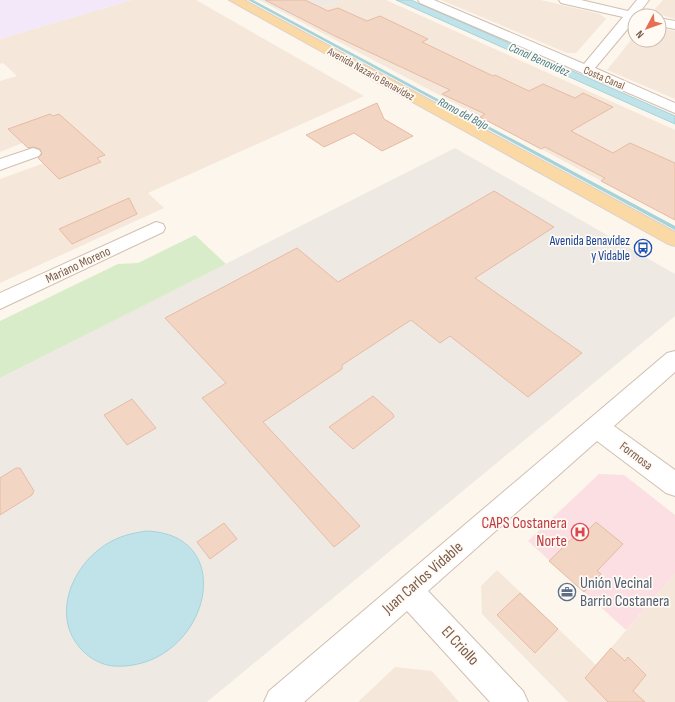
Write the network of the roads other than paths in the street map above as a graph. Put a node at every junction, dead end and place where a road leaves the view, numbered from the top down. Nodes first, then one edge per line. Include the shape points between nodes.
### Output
1 (235, 0) edge
2 (424, 0) edge
3 (565, 0) edge
4 (627, 15) edge
5 (627, 23) edge
6 (586, 70) junction
7 (675, 108) edge
8 (33, 153) dead end
9 (0, 165) edge
10 (156, 228) dead end
11 (675, 240) edge
12 (0, 302) edge
13 (675, 359) edge
14 (597, 427) junction
15 (675, 485) edge
16 (408, 591) junction
17 (280, 702) edge
18 (512, 702) edge

1 - 11 main road, Avenida Nazario Benavídez
2 - 6 street, Costa Canal
3 - 4 street
5 - 6 street
6 - 7 street, Costa Canal
8 - 9 street
10 - 12 street, Mariano Moreno
13 - 14 street, Juan Carlos Vidable
14 - 15 street, Formosa
14 - 16 street, Juan Carlos Vidable
16 - 17 street, Juan Carlos Vidable
16 - 18 street, El Criollo

